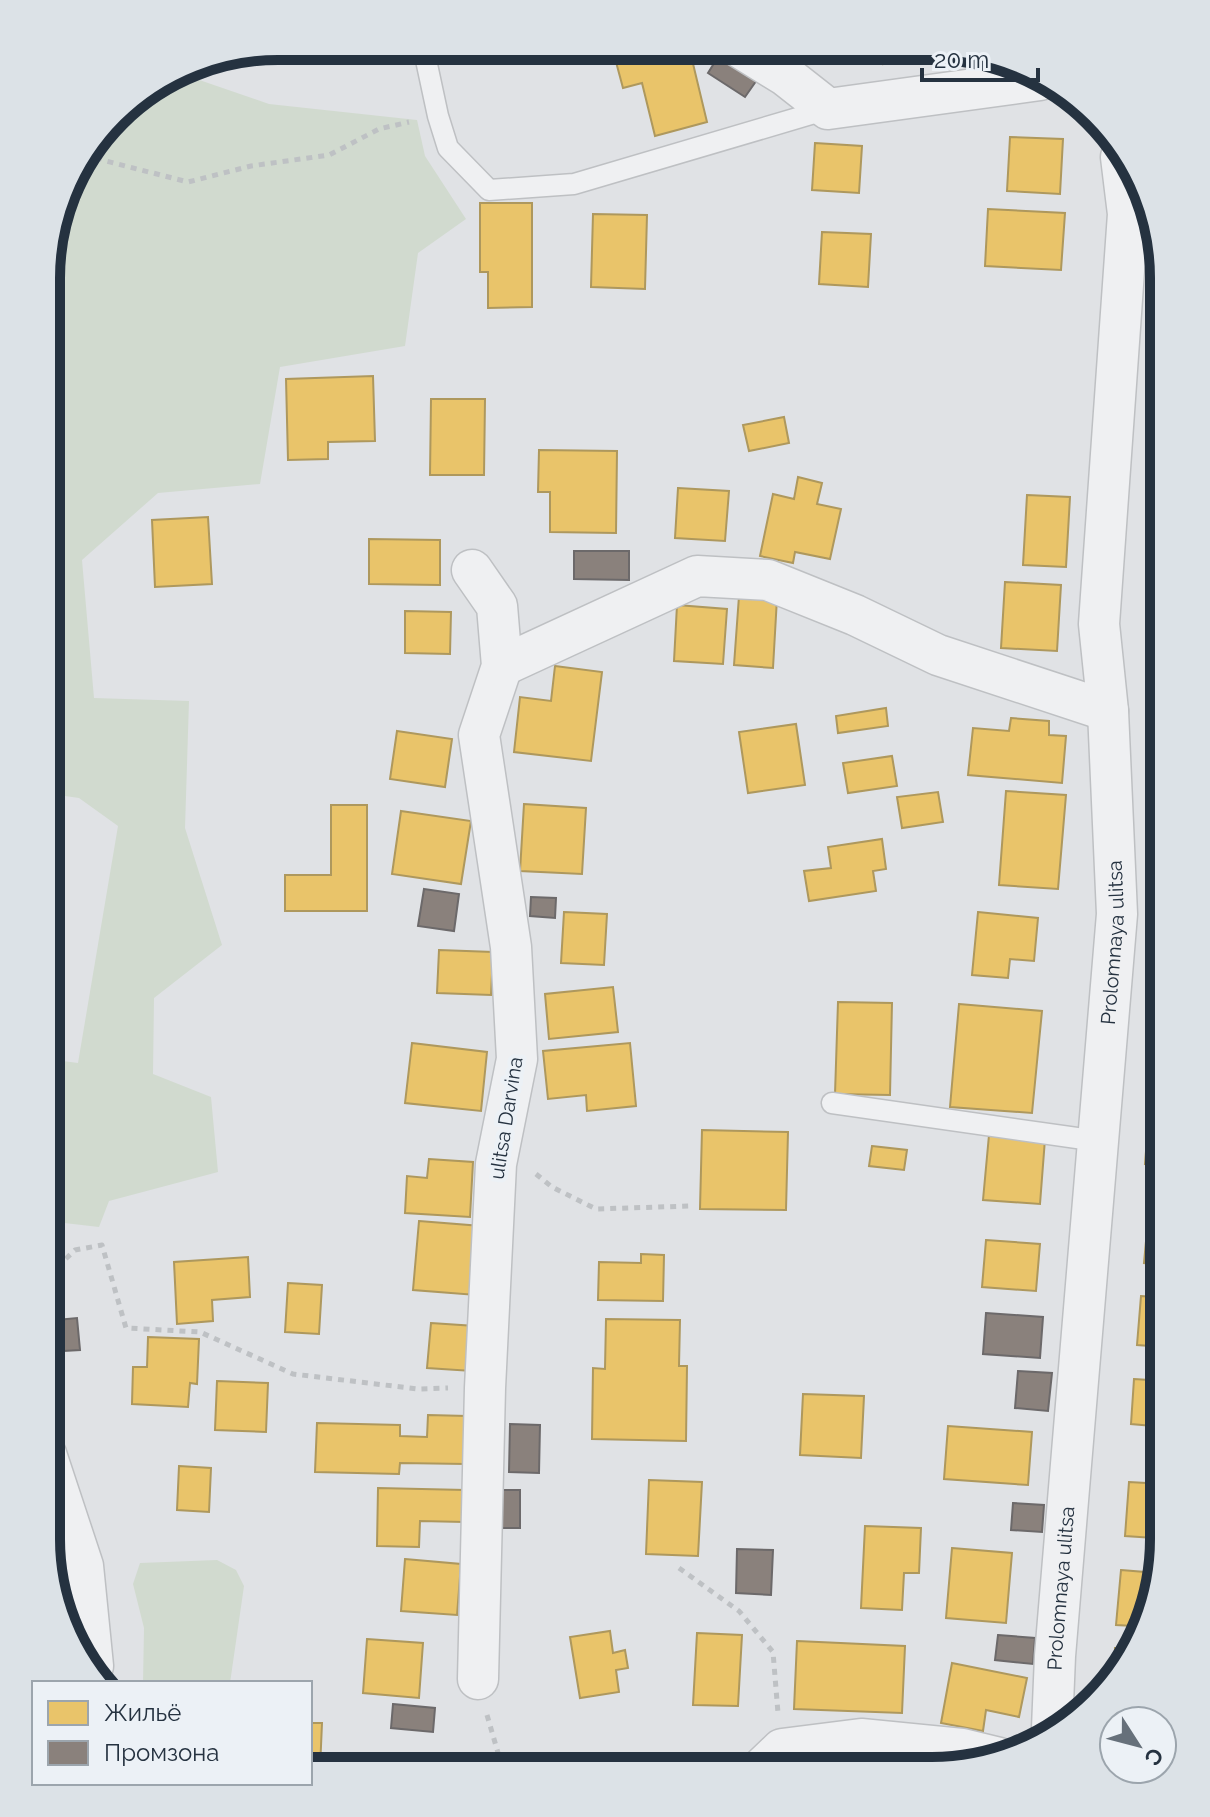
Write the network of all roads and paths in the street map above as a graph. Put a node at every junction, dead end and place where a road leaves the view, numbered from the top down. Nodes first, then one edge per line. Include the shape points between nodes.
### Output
1 (426, 60) edge
2 (760, 60) edge
3 (1026, 82) edge
4 (828, 109) junction
5 (438, 116) junction
6 (97, 157) edge
7 (1123, 173) edge
8 (472, 570) dead end
9 (502, 666) junction
10 (1108, 711) junction
11 (832, 1103) dead end
12 (500, 1140) junction
13 (1098, 1141) junction
14 (690, 1206) dead end
15 (60, 1264) edge
16 (485, 1388) junction
17 (60, 1496) edge
18 (679, 1568) dead end
19 (92, 1652) edge
20 (478, 1679) joint
21 (1052, 1720) edge
22 (958, 1755) edge
23 (499, 1757) edge
24 (770, 1757) edge
25 (783, 1757) edge

1 - 5 lane
2 - 4 street
3 - 4 street
4 - 5 lane via 574,184 489,190 448,148
5 - 6 path via 379,129 329,155 188,182
7 - 10 street, Prolomnaya ulitsa via 1128,214 1099,624
8 - 9 street, ulitsa Darvina via 497,606
9 - 10 street via 697,576 768,580 938,655
9 - 12 street, ulitsa Darvina via 479,735 511,947 517,1059
10 - 13 street, Prolomnaya ulitsa via 1117,914
11 - 13 lane
12 - 14 path via 552,1187 596,1209
12 - 16 street, ulitsa Darvina
13 - 21 street, Prolomnaya ulitsa
15 - 16 path via 75,1250 102,1245 126,1328 200,1332 293,1374 418,1389
16 - 20 street, ulitsa Darvina
17 - 19 street via 83,1566
18 - 24 path via 739,1611 773,1652
20 - 23 path
22 - 25 street via 861,1739

